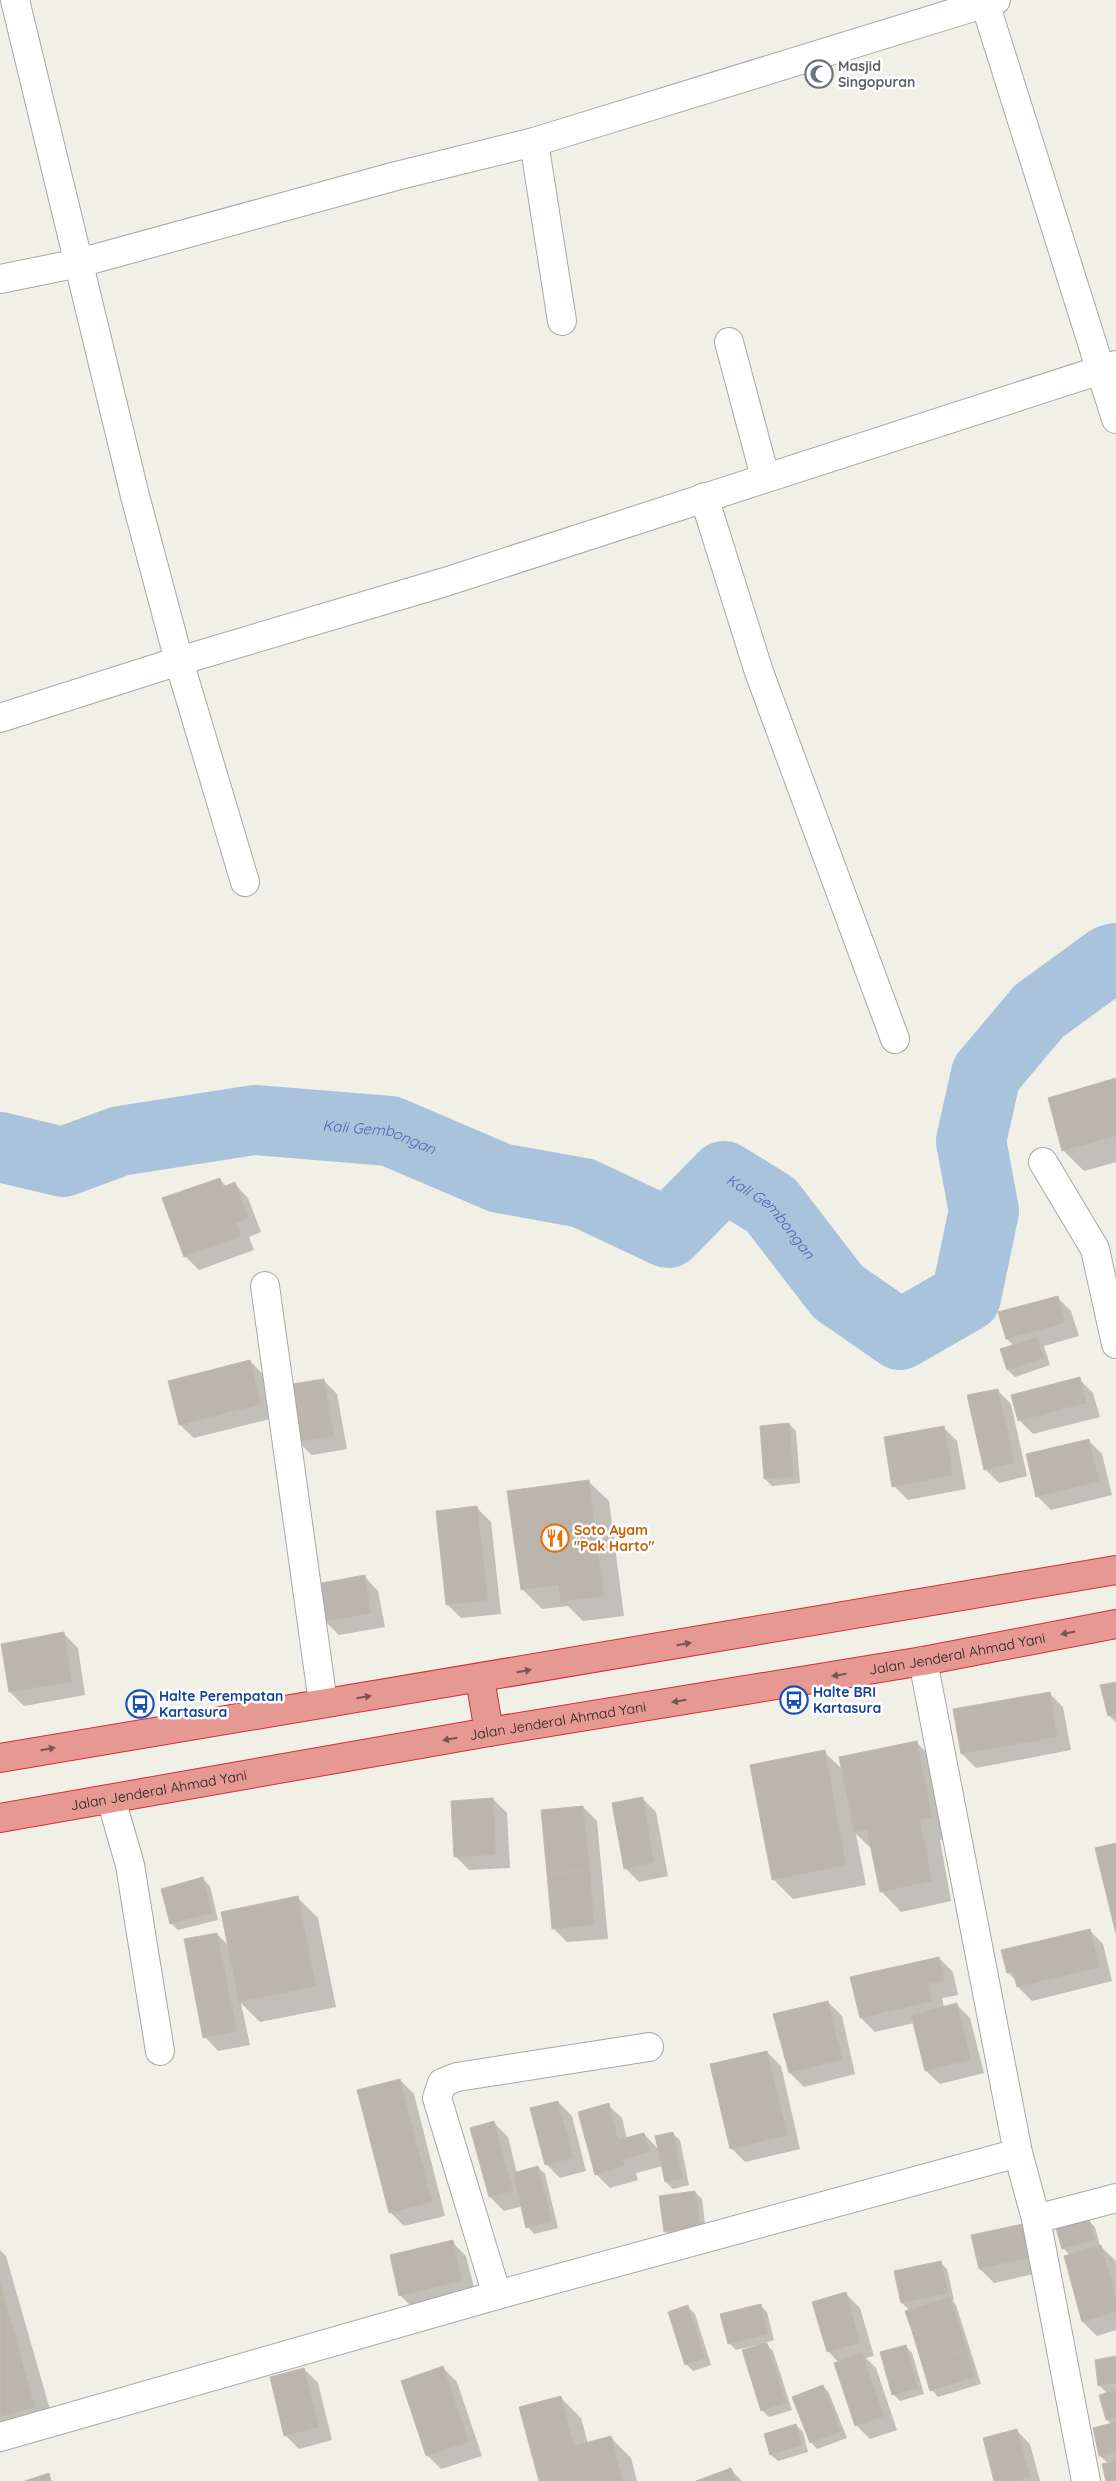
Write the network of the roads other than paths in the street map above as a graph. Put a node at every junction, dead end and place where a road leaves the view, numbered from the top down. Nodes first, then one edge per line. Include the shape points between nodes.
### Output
1 (15, 0) edge
2 (988, 1) edge
3 (534, 142) junction
4 (79, 263) junction
5 (0, 279) edge
6 (562, 321) dead end
7 (729, 342) dead end
8 (1109, 368) edge
9 (1116, 420) edge
10 (766, 477) junction
11 (704, 497) junction
12 (179, 661) junction
13 (0, 718) edge
14 (245, 882) dead end
15 (895, 1039) dead end
16 (1043, 1162) dead end
17 (265, 1286) dead end
18 (1116, 1344) edge
19 (1116, 1570) edge
20 (1116, 1624) edge
21 (923, 1661) junction
22 (480, 1679) junction
23 (323, 1703) junction
24 (489, 1732) junction
25 (0, 1758) edge
26 (111, 1799) junction
27 (0, 1818) edge
28 (649, 2048) dead end
29 (160, 2051) dead end
30 (1018, 2153) junction
31 (1116, 2198) edge
32 (1036, 2219) junction
33 (497, 2295) junction
34 (0, 2437) edge
35 (1086, 2481) edge

1 - 4 street
2 - 3 street
2 - 8 street
3 - 4 street via 386,178
3 - 6 street
4 - 5 street
4 - 12 street
7 - 10 street
8 - 9 street
8 - 10 street
10 - 11 street
11 - 12 street via 445,582
11 - 15 street via 759,672
12 - 13 street
12 - 14 street
16 - 18 street via 1095,1249
17 - 23 street
22 -> 19 highway
20 -> 21 highway, Jalan Jenderal Ahmad Yani
21 -> 24 highway, Jalan Jenderal Ahmad Yani
21 - 30 street
23 -> 22 highway
22 - 24 highway
25 -> 23 highway
24 -> 26 highway, Jalan Jenderal Ahmad Yani
26 - 27 highway, Jalan Jenderal Ahmad Yani
26 - 29 street via 130,1865
28 - 33 street via 457,2077 442,2084 437,2098
30 - 32 street
30 - 33 street
31 - 32 street
32 - 35 street
33 - 34 street

